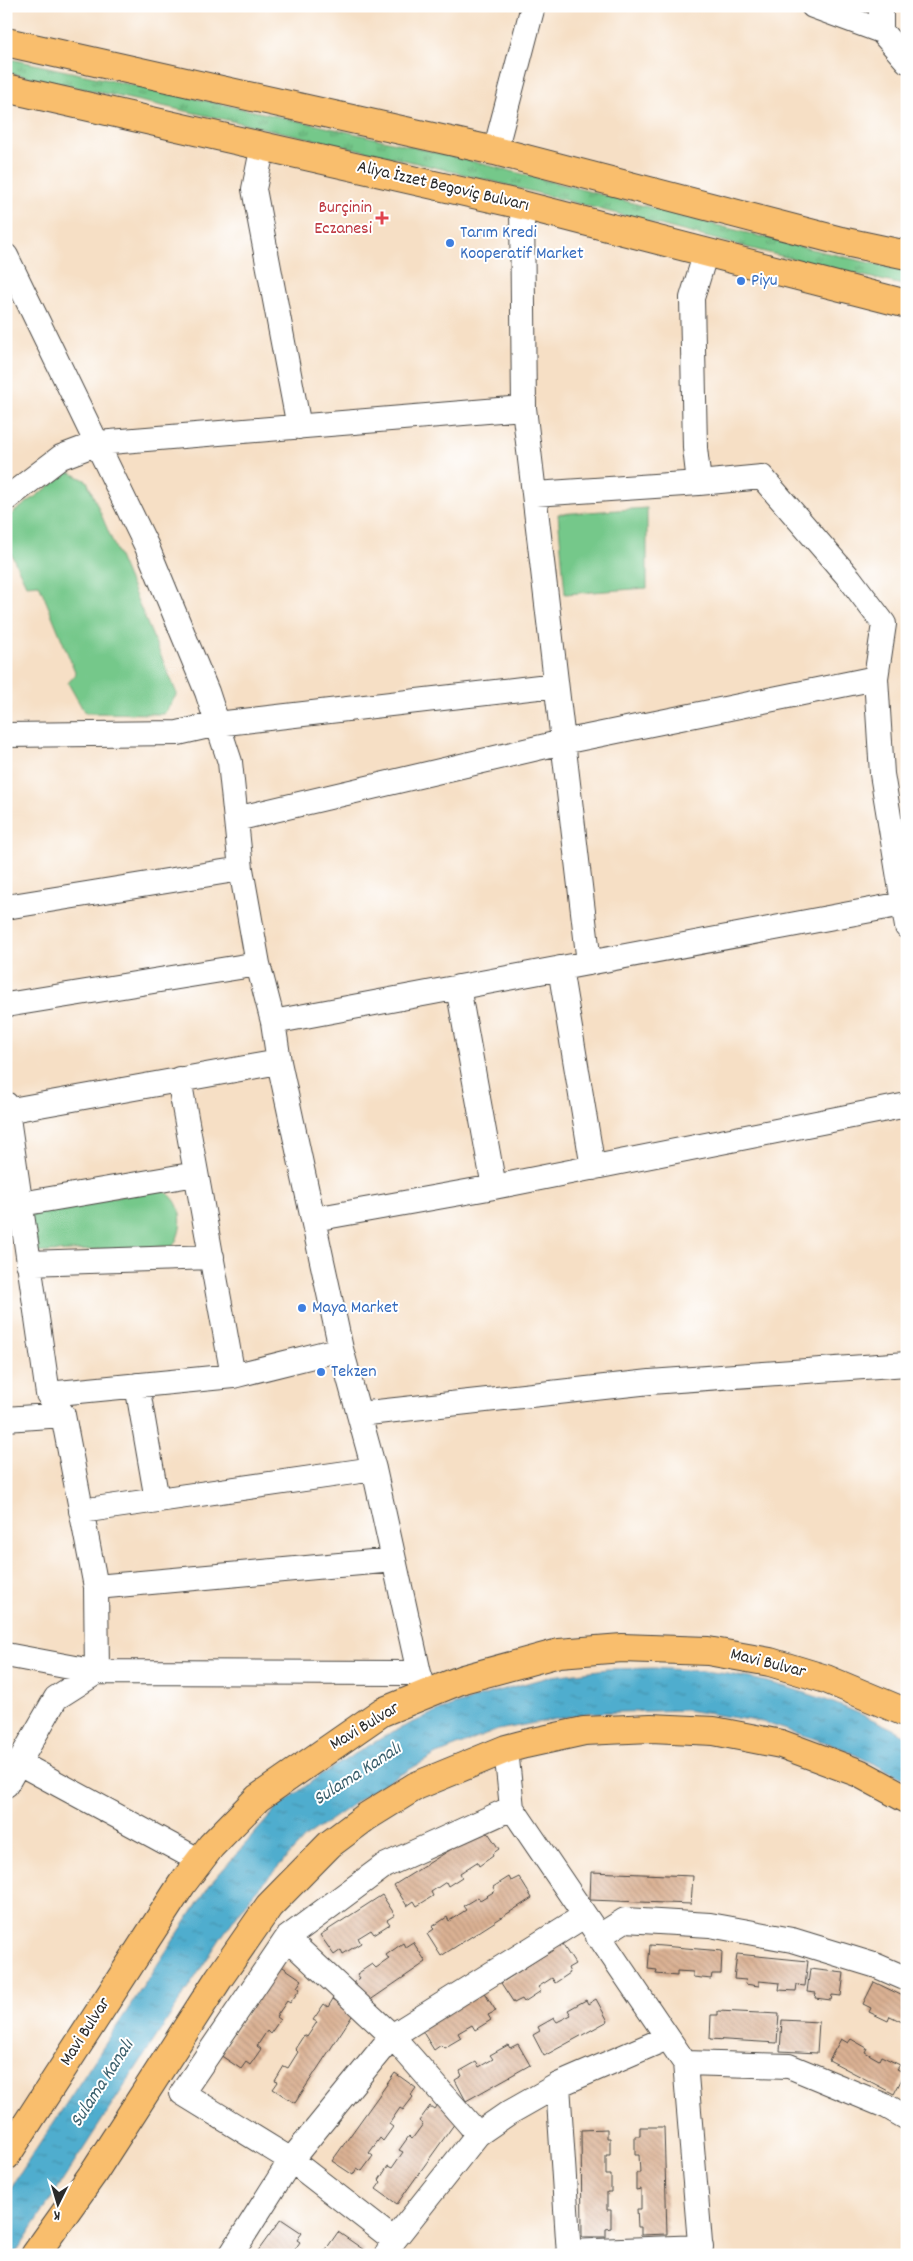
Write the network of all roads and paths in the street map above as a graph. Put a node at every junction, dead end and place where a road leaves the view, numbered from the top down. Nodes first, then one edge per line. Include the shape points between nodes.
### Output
1 (533, 6) edge
2 (813, 6) edge
3 (881, 6) edge
4 (881, 31) junction
5 (6, 42) edge
6 (907, 61) edge
7 (6, 88) edge
8 (263, 144) junction
9 (495, 151) junction
10 (522, 205) junction
11 (706, 252) junction
12 (907, 255) edge
13 (6, 256) edge
14 (907, 304) edge
15 (524, 408) junction
16 (299, 427) junction
17 (98, 444) junction
18 (699, 483) junction
19 (535, 494) junction
20 (6, 499) edge
21 (876, 678) junction
22 (556, 685) junction
23 (217, 724) junction
24 (6, 735) edge
25 (563, 742) junction
26 (236, 819) junction
27 (241, 869) junction
28 (903, 904) junction
29 (6, 906) edge
30 (907, 928) edge
31 (589, 963) junction
32 (258, 964) junction
33 (560, 968) junction
34 (458, 987) junction
35 (6, 1005) edge
36 (273, 1022) junction
37 (279, 1062) junction
38 (179, 1079) junction
39 (907, 1105) edge
40 (7, 1109) edge
41 (593, 1168) junction
42 (196, 1174) junction
43 (494, 1187) junction
44 (21, 1204) junction
45 (314, 1219) junction
46 (212, 1257) junction
47 (28, 1263) junction
48 (340, 1349) junction
49 (907, 1364) edge
50 (233, 1376) junction
51 (137, 1385) junction
52 (48, 1394) junction
53 (358, 1414) junction
54 (63, 1416) junction
55 (6, 1419) edge
56 (374, 1469) junction
57 (157, 1500) junction
58 (81, 1511) junction
59 (394, 1560) junction
60 (96, 1587) junction
61 (6, 1655) edge
62 (97, 1672) junction
63 (422, 1684) junction
64 (907, 1713) edge
65 (506, 1749) junction
66 (19, 1763) junction
67 (6, 1785) edge
68 (907, 1799) edge
69 (512, 1808) junction
70 (200, 1861) junction
71 (584, 1916) junction
72 (598, 1937) junction
73 (287, 1938) junction
74 (907, 1979) edge
75 (392, 2036) junction
76 (667, 2038) junction
77 (685, 2063) junction
78 (558, 2085) junction
79 (907, 2118) edge
80 (478, 2134) junction
81 (7, 2155) edge
82 (291, 2160) junction
83 (390, 2247) edge
84 (701, 2251) edge
85 (569, 2254) edge
86 (36, 2255) edge
87 (231, 2255) edge

1 - 9 street
2 - 4 street
3 - 4 street
4 - 6 street
5 - 9 main road
7 - 8 main road, Aliya İzzet Begoviç Bulvarı
8 - 10 main road, Aliya İzzet Begoviç Bulvarı
8 - 16 street via 254,189
9 - 12 main road via 841,241
10 - 11 main road, Aliya İzzet Begoviç Bulvarı
10 - 15 street
11 - 14 main road, Aliya İzzet Begoviç Bulvarı
11 - 18 street via 692,298 695,448
13 - 17 street
15 - 16 street
15 - 19 street
16 - 17 street
17 - 20 street via 60,457
17 - 23 street via 147,547
18 - 19 street
18 - 21 street via 762,477 850,579 884,624
19 - 22 street
21 - 25 street
21 - 28 street via 882,774
22 - 23 street
22 - 25 street
23 - 24 street via 178,733
23 - 26 street via 230,762
25 - 26 street
25 - 31 street
26 - 27 street
27 - 29 street
27 - 32 street
28 - 30 street
28 - 31 street
31 - 33 street
32 - 35 street
32 - 36 street
33 - 34 street
33 - 41 street
34 - 36 street
34 - 43 street
36 - 37 street
37 - 38 street
37 - 45 street
38 - 40 street
38 - 42 street
39 - 41 street
40 - 44 street
41 - 43 street
42 - 44 street
42 - 46 street
43 - 45 street
44 - 47 street
45 - 48 street
46 - 47 street
46 - 50 street
47 - 52 street
48 - 50 street
48 - 53 street
49 - 53 street via 650,1382
50 - 51 street
51 - 52 street
51 - 57 street
52 - 54 street
53 - 56 street
54 - 55 street
54 - 58 street
56 - 57 street
56 - 59 street
57 - 58 street
58 - 60 street
59 - 60 street
59 - 63 street
60 - 62 street
61 - 62 street
62 - 63 street
62 - 66 street via 56,1698
63 - 64 main road, Mavi Bulvar via 462,1679 559,1653 622,1648 708,1650 770,1662 826,1679
63 - 70 main road, Mavi Bulvar via 258,1798
65 - 68 main road via 584,1731 651,1728 714,1731 781,1744 859,1773
65 - 69 street
65 - 86 main road via 416,1786 366,1818 330,1844 269,1906 92,2176
66 - 67 street
66 - 70 street
69 - 71 street
69 - 73 street via 384,1866
70 - 81 main road, Mavi Bulvar
71 - 72 street
71 - 75 street
72 - 74 street via 625,1920 710,1926 792,1940 877,1966
72 - 76 street
73 - 75 street
73 - 82 street via 182,2094
75 - 80 street
75 - 82 street
76 - 77 street
76 - 78 street
77 - 79 street via 790,2066
77 - 84 street
78 - 80 street
78 - 85 street
80 - 83 street
82 - 83 street
82 - 87 street
84 - 85 street

